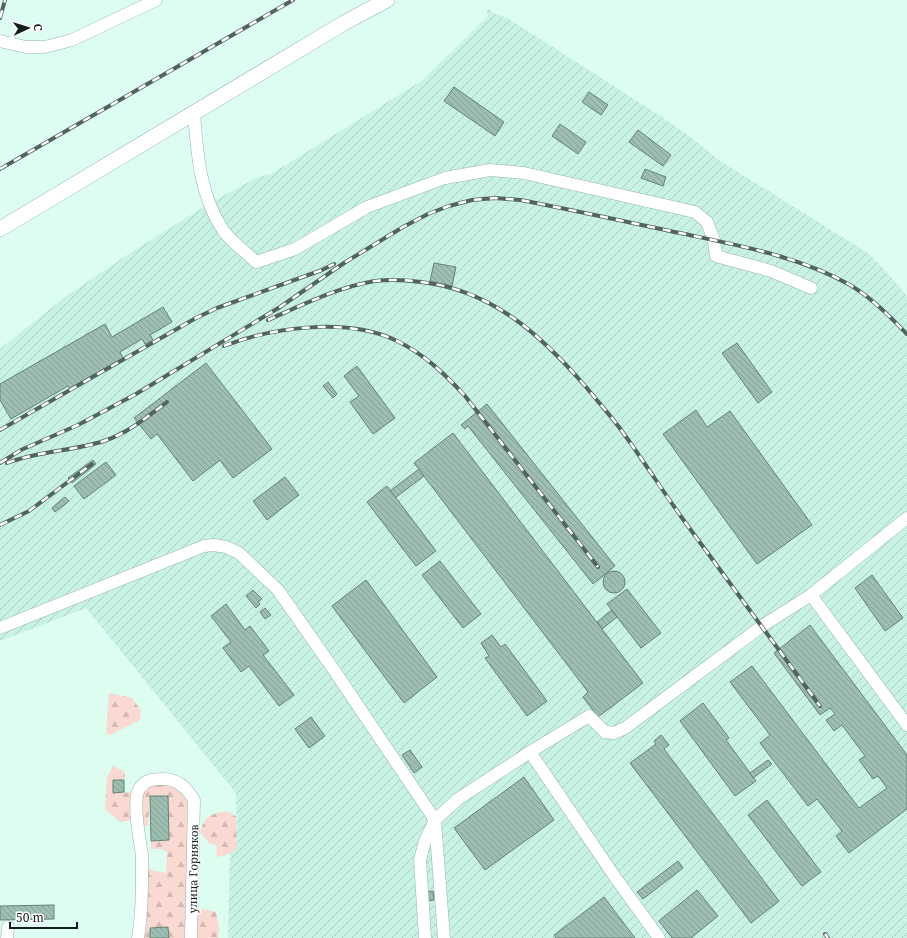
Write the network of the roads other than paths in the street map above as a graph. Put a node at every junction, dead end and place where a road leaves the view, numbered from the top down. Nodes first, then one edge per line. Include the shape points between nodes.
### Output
1 (156, 0) edge
2 (387, 0) edge
3 (0, 41) edge
4 (194, 113) junction
5 (0, 229) edge
6 (811, 288) dead end
7 (907, 518) edge
8 (811, 595) junction
9 (0, 628) edge
10 (907, 725) edge
11 (530, 752) junction
12 (435, 820) junction
13 (138, 938) edge
14 (191, 938) edge
15 (425, 938) edge
16 (444, 938) edge
17 (659, 938) edge

1 - 3 street via 72,40 54,45 26,47
2 - 4 main road
4 - 5 main road
4 - 6 street via 200,175 209,204 224,231 256,262 295,250 368,207 445,178 490,170 524,173 694,212 706,222 714,240 716,256 771,271
7 - 8 street
8 - 10 street
8 - 11 street via 762,626 620,731 609,734 604,732 589,716
9 - 12 street via 204,546 226,547 239,553 278,590
11 - 12 street via 458,799
11 - 17 street
12 - 15 street via 420,860
12 - 16 street
13 - 14 street, улица Горняков via 142,918 142,856 137,825 138,790 143,782 154,779 176,782 187,788 194,800

